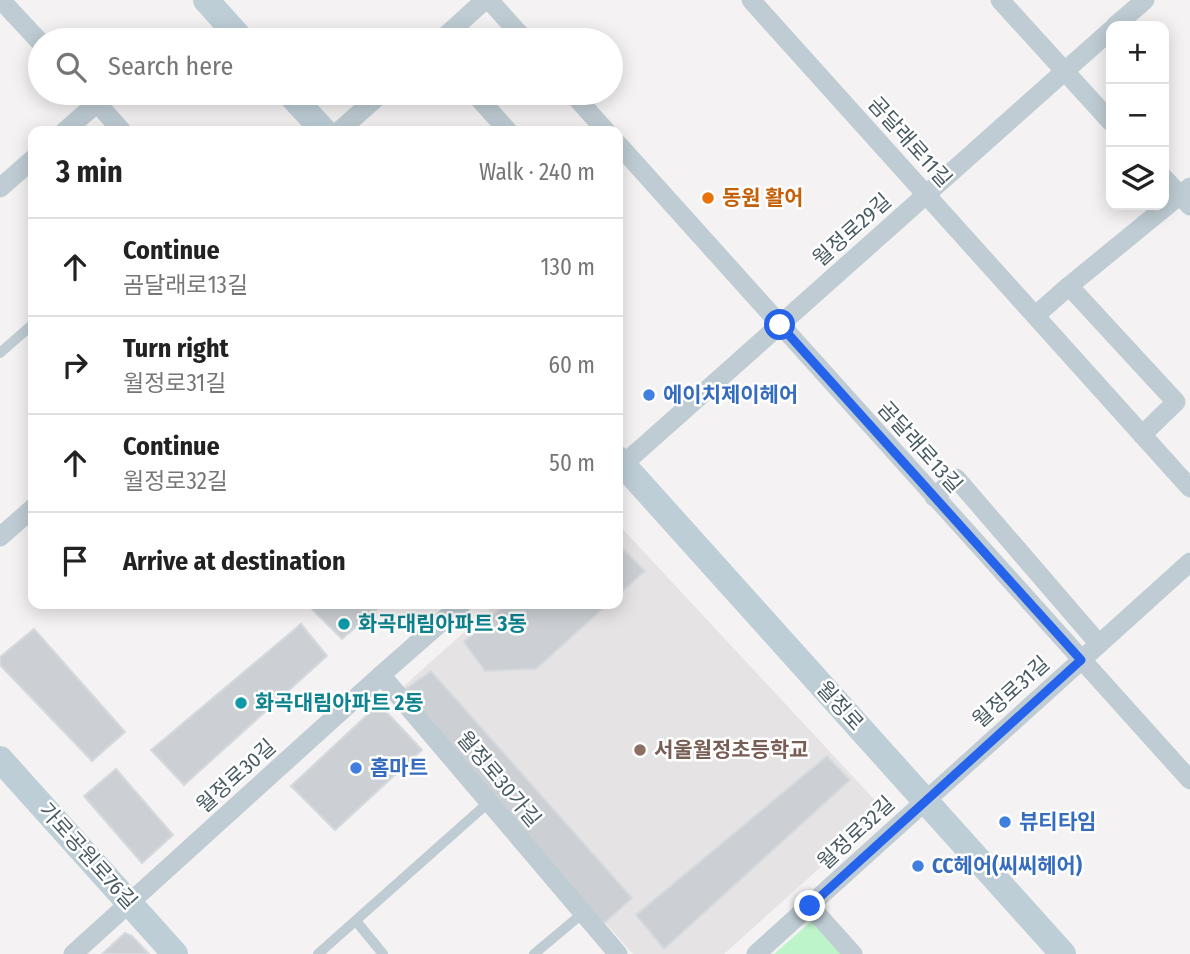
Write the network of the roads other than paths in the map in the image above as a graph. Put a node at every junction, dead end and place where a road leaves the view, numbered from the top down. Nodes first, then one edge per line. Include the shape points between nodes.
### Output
1 (206, 0) edge
2 (487, 0) edge
3 (751, 0) edge
4 (1000, 0) edge
5 (1145, 0) edge
6 (3, 8) edge
7 (1121, 21) edge
8 (231, 28) edge
9 (455, 28) edge
10 (514, 28) edge
11 (28, 31) edge
12 (1106, 34) edge
13 (1064, 72) junction
14 (87, 105) edge
15 (99, 105) edge
16 (300, 105) edge
17 (368, 105) edge
18 (485, 105) edge
19 (583, 105) edge
20 (1106, 117) edge
21 (69, 126) edge
22 (118, 126) edge
23 (319, 126) edge
24 (345, 126) edge
25 (504, 126) edge
26 (602, 126) edge
27 (623, 150) edge
28 (28, 163) edge
29 (1169, 182) edge
30 (0, 188) edge
31 (926, 194) junction
32 (1187, 196) edge
33 (1069, 285) junction
34 (1036, 315) junction
35 (780, 325) junction
36 (28, 328) edge
37 (0, 353) edge
38 (1142, 435) junction
39 (623, 461) edge
40 (623, 467) edge
41 (1190, 488) edge
42 (934, 497) junction
43 (28, 512) edge
44 (2, 532) edge
45 (1190, 562) edge
46 (456, 609) edge
47 (1099, 644) junction
48 (1081, 660) junction
49 (381, 674) junction
50 (0, 758) edge
51 (1190, 780) edge
52 (924, 800) junction
53 (489, 802) junction
54 (131, 903) junction
55 (810, 906) junction
56 (583, 913) junction
57 (356, 921) junction
58 (73, 954) edge
59 (175, 954) edge
60 (318, 954) edge
61 (383, 954) edge
62 (534, 954) edge
63 (618, 954) edge
64 (756, 954) edge
65 (853, 954) edge
66 (1063, 954) edge

1 - 8 street
2 - 9 street
2 - 10 street
3 - 31 street, 곰달래로11길
4 - 13 street
5 - 7 street
6 - 11 street
12 - 13 street, 월정로29길
13 - 20 street
13 - 31 street, 월정로29길
14 - 21 street
15 - 22 street
16 - 23 street
17 - 24 street
18 - 25 street
19 - 26 street
27 - 35 street, 곰달래로13길
28 - 30 street
29 - 32 street
31 - 34 street, 곰달래로11길
31 - 35 street, 월정로29길
32 - 33 street
33 - 34 street
33 - 38 street via 1176,402
34 - 38 street, 곰달래로11길
35 - 39 street, 월정로29길
35 - 42 street, 곰달래로13길
36 - 37 lane
38 - 41 street, 곰달래로11길
40 - 52 street, 월정로
42 - 47 street via 956,478
42 - 48 street, 곰달래로13길
43 - 44 street
45 - 47 street, 월정로31길
46 - 49 street, 월정로30길
47 - 48 street, 월정로31길
48 - 51 street, 곰달래로13길
48 - 52 street, 월정로31길
49 - 53 street, 월정로30가길
49 - 54 street, 월정로30길
50 - 54 street, 가로공원로76길
52 - 55 street, 월정로32길
52 - 66 street, 월정로
53 - 56 street, 월정로30가길
53 - 57 lane
54 - 58 street, 월정로30길
54 - 59 street, 가로공원로76길
55 - 64 street, 월정로32길
55 - 65 street
56 - 62 lane
56 - 63 street, 월정로30가길
57 - 60 lane
57 - 61 lane

